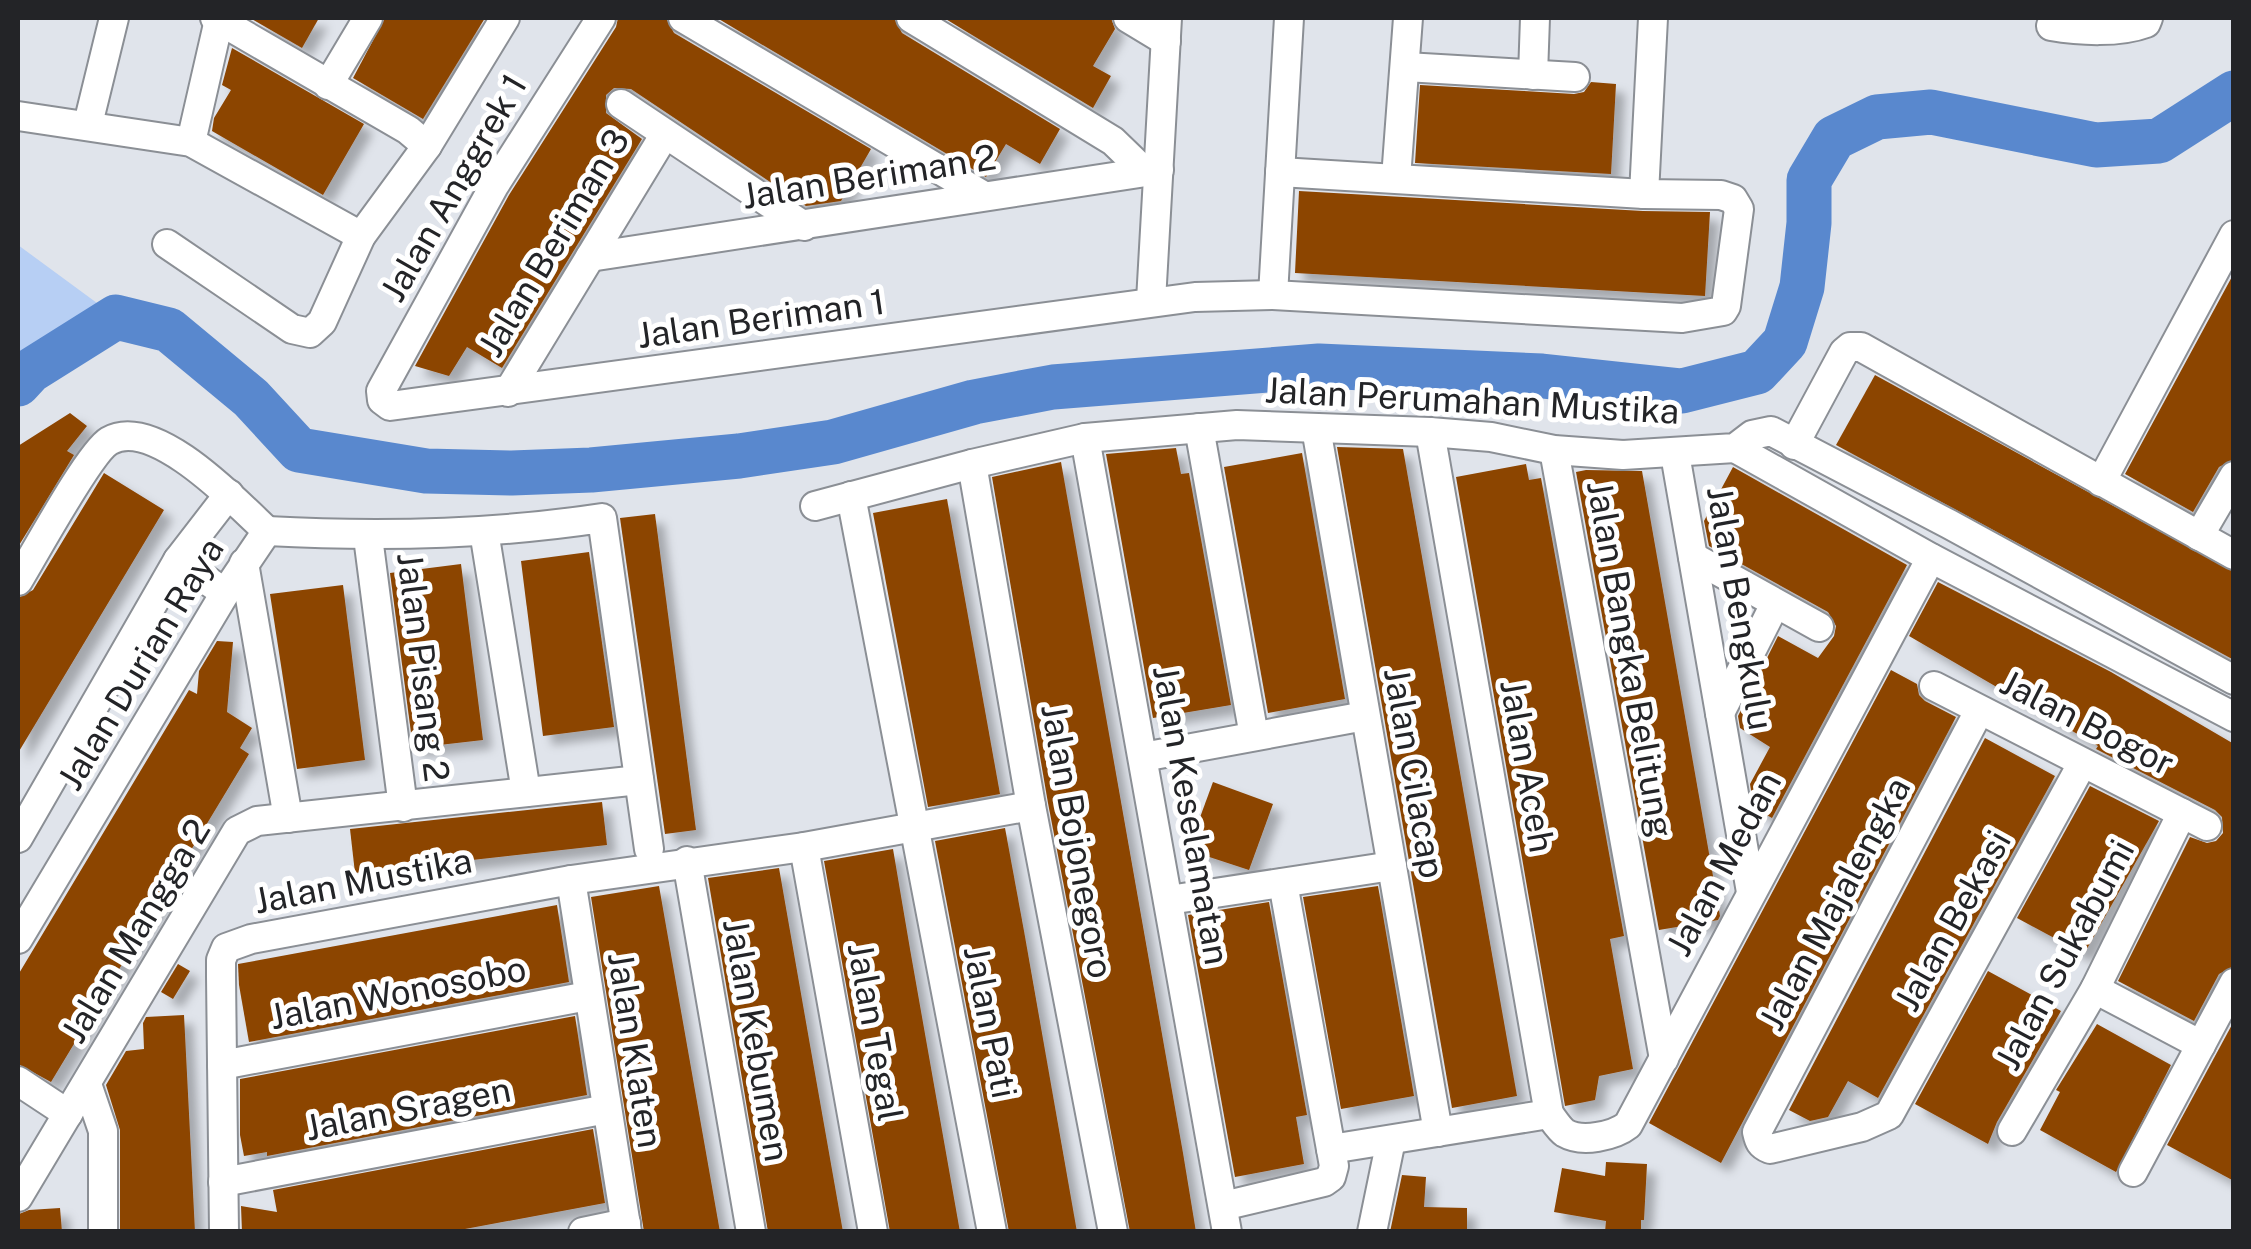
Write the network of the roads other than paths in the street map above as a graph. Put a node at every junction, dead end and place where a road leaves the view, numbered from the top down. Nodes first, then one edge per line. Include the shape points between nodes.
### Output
1 (114, 18) edge
2 (368, 18) edge
3 (505, 18) edge
4 (601, 18) edge
5 (684, 18) edge
6 (911, 18) edge
7 (1128, 18) edge
8 (1289, 18) edge
9 (1408, 18) edge
10 (1535, 18) edge
11 (1652, 18) edge
12 (2148, 18) edge
13 (216, 19) edge
14 (2051, 26) dead end
15 (1167, 29) edge
16 (1406, 68) junction
17 (1532, 75) junction
18 (1575, 77) dead end
19 (328, 85) junction
20 (620, 104) dead end
21 (18, 116) edge
22 (88, 124) junction
23 (665, 134) junction
24 (418, 138) junction
25 (192, 142) junction
26 (1151, 170) junction
27 (1280, 172) junction
28 (1396, 178) junction
29 (1644, 194) junction
30 (984, 196) junction
31 (804, 226) junction
32 (2234, 235) edge
33 (361, 236) junction
34 (167, 244) dead end
35 (590, 256) junction
36 (1273, 296) junction
37 (1151, 302) junction
38 (508, 392) junction
39 (382, 400) joint
40 (1199, 428) junction
41 (1316, 428) junction
42 (1430, 432) junction
43 (1085, 438) junction
44 (1794, 445) junction
45 (1735, 448) junction
46 (1554, 450) junction
47 (1675, 454) junction
48 (972, 464) junction
49 (2234, 476) edge
50 (2101, 482) junction
51 (228, 494) junction
52 (851, 496) junction
53 (814, 506) dead end
54 (267, 531) junction
55 (484, 531) junction
56 (2199, 536) junction
57 (368, 537) junction
58 (2234, 556) edge
59 (1693, 558) junction
60 (1932, 558) junction
61 (178, 560) junction
62 (244, 564) junction
63 (21, 569) edge
64 (225, 593) junction
65 (1775, 604) junction
66 (1819, 627) dead end
67 (2234, 680) edge
68 (1934, 686) dead end
69 (1979, 711) junction
70 (1720, 713) junction
71 (1365, 716) junction
72 (2234, 717) edge
73 (1254, 736) junction
74 (1143, 757) junction
75 (2082, 764) junction
76 (639, 780) junction
77 (526, 792) junction
78 (1031, 806) junction
79 (403, 808) junction
80 (2182, 813) junction
81 (288, 818) junction
82 (2207, 826) dead end
83 (914, 827) junction
84 (18, 838) edge
85 (804, 846) junction
86 (649, 849) dead end
87 (687, 862) junction
88 (1392, 866) junction
89 (571, 880) junction
90 (1282, 883) junction
91 (1751, 892) junction
92 (1169, 900) junction
93 (18, 940) edge
94 (2234, 983) edge
95 (2095, 989) junction
96 (588, 996) junction
97 (2200, 1046) junction
98 (1664, 1059) junction
99 (222, 1064) junction
100 (18, 1081) edge
101 (87, 1084) junction
102 (607, 1109) junction
103 (68, 1114) junction
104 (1549, 1114) junction
105 (1889, 1115) joint
106 (2012, 1131) dead end
107 (1438, 1132) junction
108 (1391, 1140) junction
109 (1331, 1149) junction
110 (2133, 1172) dead end
111 (224, 1182) junction
112 (18, 1197) edge
113 (1225, 1218) edge
114 (627, 1227) edge
115 (103, 1232) edge
116 (224, 1232) edge
117 (584, 1232) edge
118 (751, 1232) edge
119 (874, 1232) edge
120 (992, 1232) edge
121 (1113, 1232) edge
122 (1372, 1232) edge

1 - 22 street
2 - 19 street
3 - 24 street
4 - 39 street, Jalan Anggrek 1 via 494,186 381,391
5 - 30 street
6 - 26 street
7 - 15 street
8 - 27 street
9 - 16 street
10 - 17 street
11 - 29 street
12 - 14 street via 2133,28
13 - 19 street
13 - 25 street
15 - 26 street
16 - 17 street
16 - 28 street
17 - 18 street
19 - 24 street
20 - 23 street, Jalan Beriman 3
21 - 22 street
22 - 25 street
23 - 31 street, Jalan Beriman 3
23 - 35 street, Jalan Beriman 3
24 - 33 street
25 - 33 street
26 - 30 street, Jalan Beriman 2
26 - 37 street
27 - 28 street
27 - 36 street
28 - 29 street
29 - 36 street, Jalan Beriman 1 via 1711,194 1739,208 1723,312 1682,318
30 - 31 street, Jalan Beriman 2
31 - 35 street, Jalan Beriman 2
32 - 50 street
33 - 34 street via 322,322 310,333 292,329
35 - 38 street, Jalan Beriman 3
36 - 37 street, Jalan Beriman 1
37 - 38 street, Jalan Beriman 1
38 - 39 street, Jalan Beriman 1 via 390,406
40 - 41 street, Jalan Perumahan Mustika
40 - 43 street, Jalan Perumahan Mustika
40 - 73 street
41 - 42 street, Jalan Perumahan Mustika
41 - 71 street, Jalan Cilacap
42 - 46 street, Jalan Perumahan Mustika
42 - 104 street, Jalan Aceh
43 - 48 street, Jalan Perumahan Mustika
43 - 74 street, Jalan Keselamatan
44 - 45 street, Jalan Perumahan Mustika via 1761,432
44 - 50 street via 1844,352 1861,347
44 - 67 street, Jalan Perumahan Mustika
45 - 47 street, Jalan Perumahan Mustika
45 - 60 street
46 - 47 street, Jalan Perumahan Mustika
46 - 98 street, Jalan Bangka Belitung
47 - 59 street, Jalan Bengkulu
48 - 52 street, Jalan Perumahan Mustika
48 - 78 street, Jalan Bojonegoro
49 - 56 street
50 - 56 street
51 - 54 street
51 - 61 street, Jalan Durian Raya
51 - 63 street via 157,442 124,435 99,449
52 - 53 street, Jalan Perumahan Mustika
52 - 83 street
54 - 57 street
54 - 62 street, Jalan Durian Raya
55 - 57 street
55 - 76 street via 602,518
55 - 77 street
56 - 58 street
57 - 79 street, Jalan Pisang 2
59 - 65 street
59 - 70 street, Jalan Bengkulu
60 - 72 street
60 - 91 street, Jalan Medan
61 - 64 street
61 - 84 street, Jalan Durian Raya
62 - 64 street, Jalan Durian Raya
62 - 81 street
64 - 93 street, Jalan Durian Raya
65 - 66 street
65 - 70 street
68 - 69 street, Jalan Bogor
69 - 75 street, Jalan Bogor
69 - 105 street, Jalan Majalengka via 1758,1132 1759,1142 1770,1148
70 - 91 street, Jalan Bengkulu
71 - 73 street
71 - 88 street, Jalan Cilacap
73 - 74 street
74 - 92 street, Jalan Keselamatan
75 - 80 street, Jalan Bogor
75 - 105 street, Jalan Bekasi
76 - 77 street, Jalan Mangga 2
76 - 86 street
77 - 79 street, Jalan Mangga 2
78 - 83 street
78 - 121 street, Jalan Bojonegoro
79 - 81 street, Jalan Mangga 2
80 - 82 street, Jalan Bogor
80 - 95 street, Jalan Sukabumi
81 - 101 street, Jalan Mangga 2 via 237,831
83 - 85 street
83 - 120 street, Jalan Pati
85 - 87 street
85 - 119 street, Jalan Tegal
87 - 89 street
87 - 118 street, Jalan Kebumen
88 - 90 street
88 - 107 street, Jalan Cilacap
89 - 96 street, Jalan Klaten
89 - 99 street, Jalan Mustika via 226,948
90 - 92 street
90 - 109 street
91 - 98 street, Jalan Medan
92 - 113 street, Jalan Keselamatan
94 - 97 street
95 - 97 street
95 - 106 street, Jalan Sukabumi
96 - 99 street, Jalan Wonosobo
96 - 102 street, Jalan Klaten
97 - 110 street
98 - 104 street, Jalan Medan via 1622,1130 1591,1138 1565,1133
99 - 111 street
100 - 103 street
101 - 103 street, Jalan Mangga 2
101 - 115 street via 103,1131
102 - 111 street, Jalan Sragen
102 - 114 street, Jalan Klaten
103 - 112 street, Jalan Mangga 2
104 - 107 street
107 - 108 street
108 - 109 street
108 - 122 street
109 - 113 street via 1334,1166 1324,1182
111 - 116 street
114 - 117 street

